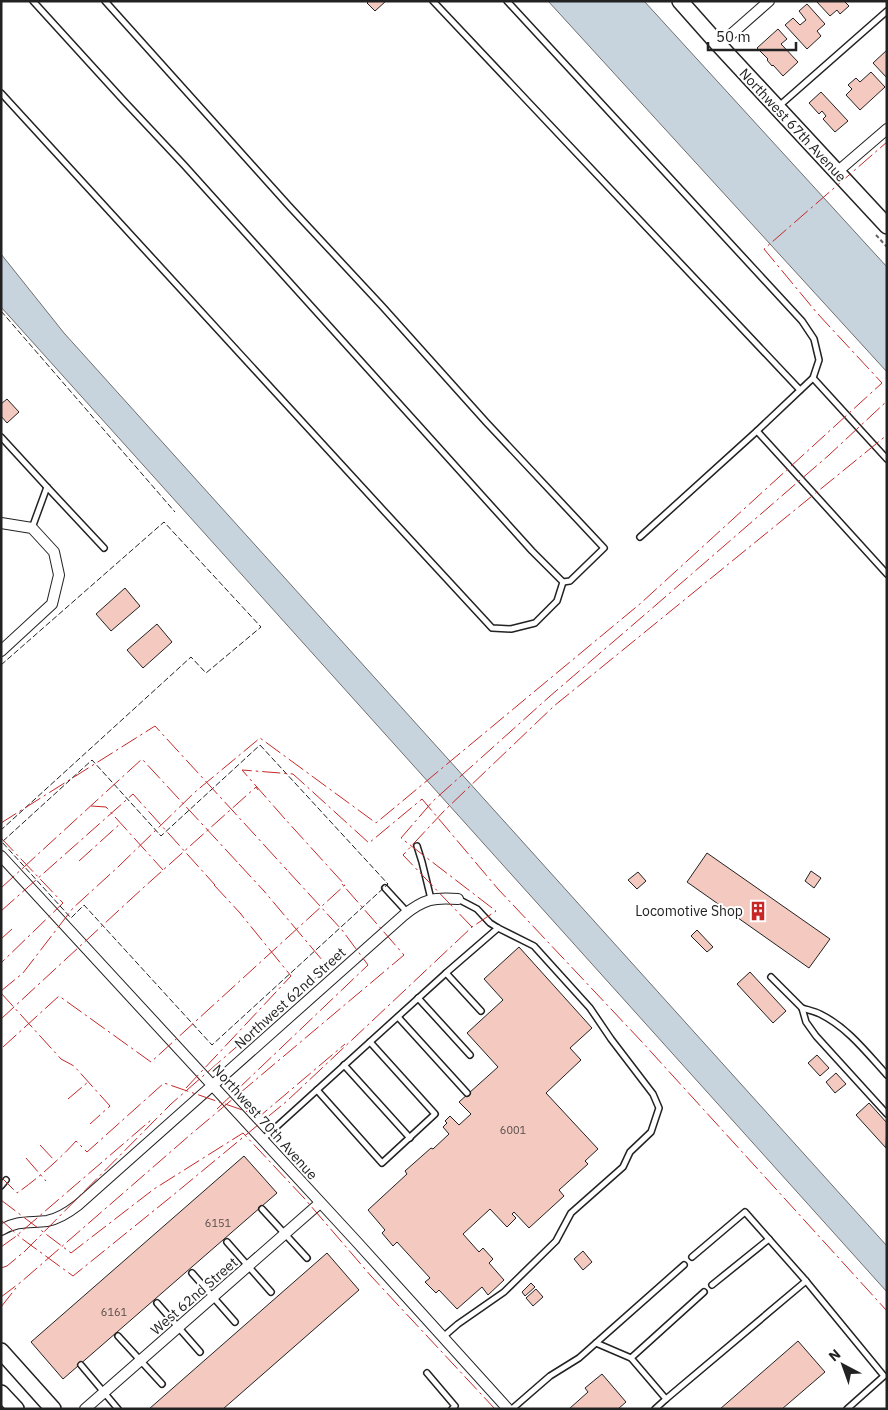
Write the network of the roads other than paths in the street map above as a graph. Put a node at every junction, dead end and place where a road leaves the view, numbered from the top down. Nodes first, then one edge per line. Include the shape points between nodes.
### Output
1 (33, 1) edge
2 (105, 1) edge
3 (433, 1) edge
4 (507, 1) edge
5 (680, 1) edge
6 (769, 1) edge
7 (887, 11) edge
8 (719, 45) junction
9 (1, 93) edge
10 (777, 108) junction
11 (887, 129) edge
12 (837, 172) junction
13 (887, 226) edge
14 (814, 378) junction
15 (800, 390) junction
16 (757, 431) junction
17 (1, 436) edge
18 (887, 459) edge
19 (47, 487) junction
20 (6, 524) edge
21 (32, 528) junction
22 (640, 537) dead end
23 (104, 548) dead end
24 (887, 574) edge
25 (563, 582) junction
26 (1, 651) edge
27 (417, 846) dead end
28 (1, 856) edge
29 (385, 888) dead end
30 (431, 899) junction
31 (458, 899) joint
32 (407, 912) junction
33 (498, 928) junction
34 (446, 973) junction
35 (771, 977) dead end
36 (418, 998) junction
37 (802, 1008) junction
38 (481, 1011) dead end
39 (398, 1017) junction
40 (370, 1042) junction
41 (470, 1055) dead end
42 (344, 1065) junction
43 (887, 1075) edge
44 (213, 1085) junction
45 (317, 1090) junction
46 (467, 1093) dead end
47 (887, 1114) edge
48 (410, 1138) junction
49 (262, 1139) junction
50 (6, 1180) dead end
51 (1, 1186) edge
52 (320, 1203) junction
53 (262, 1209) dead end
54 (2, 1229) edge
55 (285, 1234) junction
56 (769, 1239) junction
57 (227, 1242) dead end
58 (692, 1257) dead end
59 (307, 1258) dead end
60 (684, 1265) dead end
61 (248, 1266) junction
62 (192, 1273) dead end
63 (806, 1281) junction
64 (712, 1285) dead end
65 (271, 1292) dead end
66 (704, 1292) dead end
67 (213, 1297) junction
68 (157, 1303) dead end
69 (235, 1322) dead end
70 (178, 1328) junction
71 (118, 1336) dead end
72 (443, 1337) junction
73 (596, 1343) junction
74 (1, 1352) edge
75 (200, 1352) dead end
76 (631, 1358) junction
77 (141, 1360) junction
78 (81, 1366) dead end
79 (427, 1373) dead end
80 (162, 1384) dead end
81 (104, 1392) junction
82 (1, 1393) edge
83 (666, 1399) junction
84 (16, 1409) edge
85 (54, 1409) edge
86 (86, 1409) edge
87 (118, 1409) edge
88 (452, 1409) edge
89 (508, 1409) edge
90 (512, 1409) edge
91 (655, 1409) edge
92 (847, 1409) edge

1 - 25 lane
2 - 25 lane via 604,548 570,581
3 - 15 lane
4 - 14 lane via 802,320 814,339 819,360
5 - 8 street, Northwest 67th Avenue
6 - 8 street
7 - 10 lane
8 - 10 street, Northwest 67th Avenue
9 - 25 lane via 492,628 511,629 535,623 557,602
10 - 12 street, Northwest 67th Avenue
11 - 12 street
12 - 13 street, Northwest 67th Avenue
14 - 15 lane
14 - 18 lane
15 - 16 lane
16 - 22 lane
16 - 24 lane
17 - 19 lane
19 - 21 lane
19 - 23 lane
20 - 21 street
21 - 26 street via 54,552 59,574 52,604
27 - 30 lane
28 - 44 street, Northwest 70th Avenue
29 - 32 lane
30 - 31 street, Northwest 62nd Street
30 - 32 street, Northwest 62nd Street
31 - 33 lane via 477,909
32 - 44 street, Northwest 62nd Street
33 - 34 lane
33 - 72 lane via 534,946 590,1008 653,1094 659,1108 651,1132 630,1152 623,1167 571,1213 556,1241 504,1292
34 - 36 lane
34 - 38 lane
35 - 37 lane
36 - 39 lane
36 - 41 lane
37 - 43 lane via 835,1023
37 - 47 lane via 806,1022 816,1036
39 - 40 lane
39 - 46 lane
40 - 42 lane
40 - 48 lane via 436,1114
42 - 45 lane
42 - 48 lane
44 - 49 street, Northwest 70th Avenue
44 - 54 street, Northwest 62nd Street via 78,1205 57,1218 22,1222
45 - 48 lane via 382,1163
45 - 49 lane
49 - 52 street, Northwest 70th Avenue
50 - 51 lane
52 - 55 street, West 62nd Street
52 - 72 street, Northwest 70th Avenue
53 - 55 lane
55 - 59 lane
55 - 61 street, West 62nd Street
56 - 58 lane via 745,1212
56 - 63 lane
56 - 64 lane
57 - 61 lane
60 - 73 lane
61 - 65 lane
61 - 67 street, West 62nd Street
62 - 67 lane
63 - 83 lane
63 - 92 lane via 884,1376
66 - 76 lane
67 - 69 lane
67 - 70 street, West 62nd Street
68 - 70 lane
70 - 75 lane
70 - 77 street, West 62nd Street
71 - 77 lane
72 - 89 street, Northwest 70th Avenue
73 - 76 lane
73 - 90 lane
74 - 85 street
76 - 83 lane
77 - 80 lane
77 - 81 street, West 62nd Street
78 - 81 lane
79 - 88 lane via 455,1406
81 - 86 street, West 62nd Street
81 - 87 lane
82 - 84 street
83 - 91 lane

